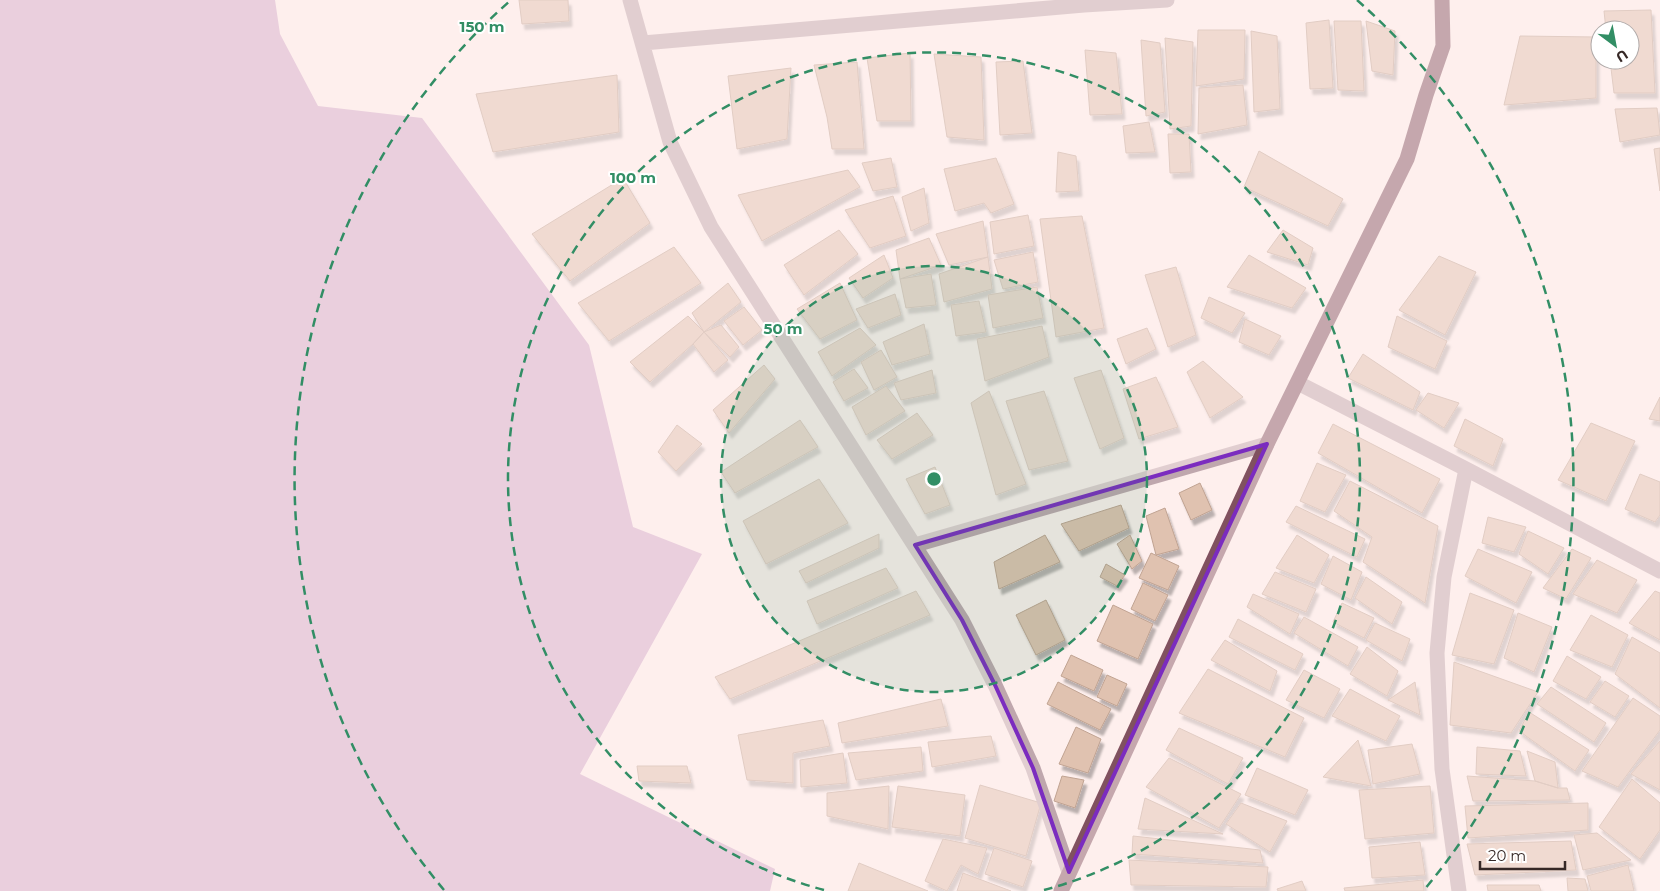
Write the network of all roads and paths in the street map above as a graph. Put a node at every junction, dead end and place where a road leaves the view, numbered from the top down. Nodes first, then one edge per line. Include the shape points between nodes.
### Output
1 (630, 0) edge
2 (1167, 0) edge
3 (1442, 0) edge
4 (1084, 2) edge
5 (643, 43) junction
6 (1298, 383) junction
7 (1267, 444) junction
8 (1466, 469) junction
9 (915, 545) junction
10 (1660, 571) edge
11 (1069, 872) junction
12 (1061, 891) edge
13 (1073, 891) edge
14 (1459, 891) edge

1 - 5 street
2 - 4 street
3 - 6 highway via 1443,46 1407,159
4 - 5 street
5 - 9 street via 670,142 711,227
6 - 7 highway
6 - 8 street
7 - 9 street
7 - 11 highway
8 - 10 street
8 - 14 street via 1444,576 1437,653 1442,770
9 - 11 street via 962,620 995,685 1033,768
11 - 12 highway
11 - 13 highway

